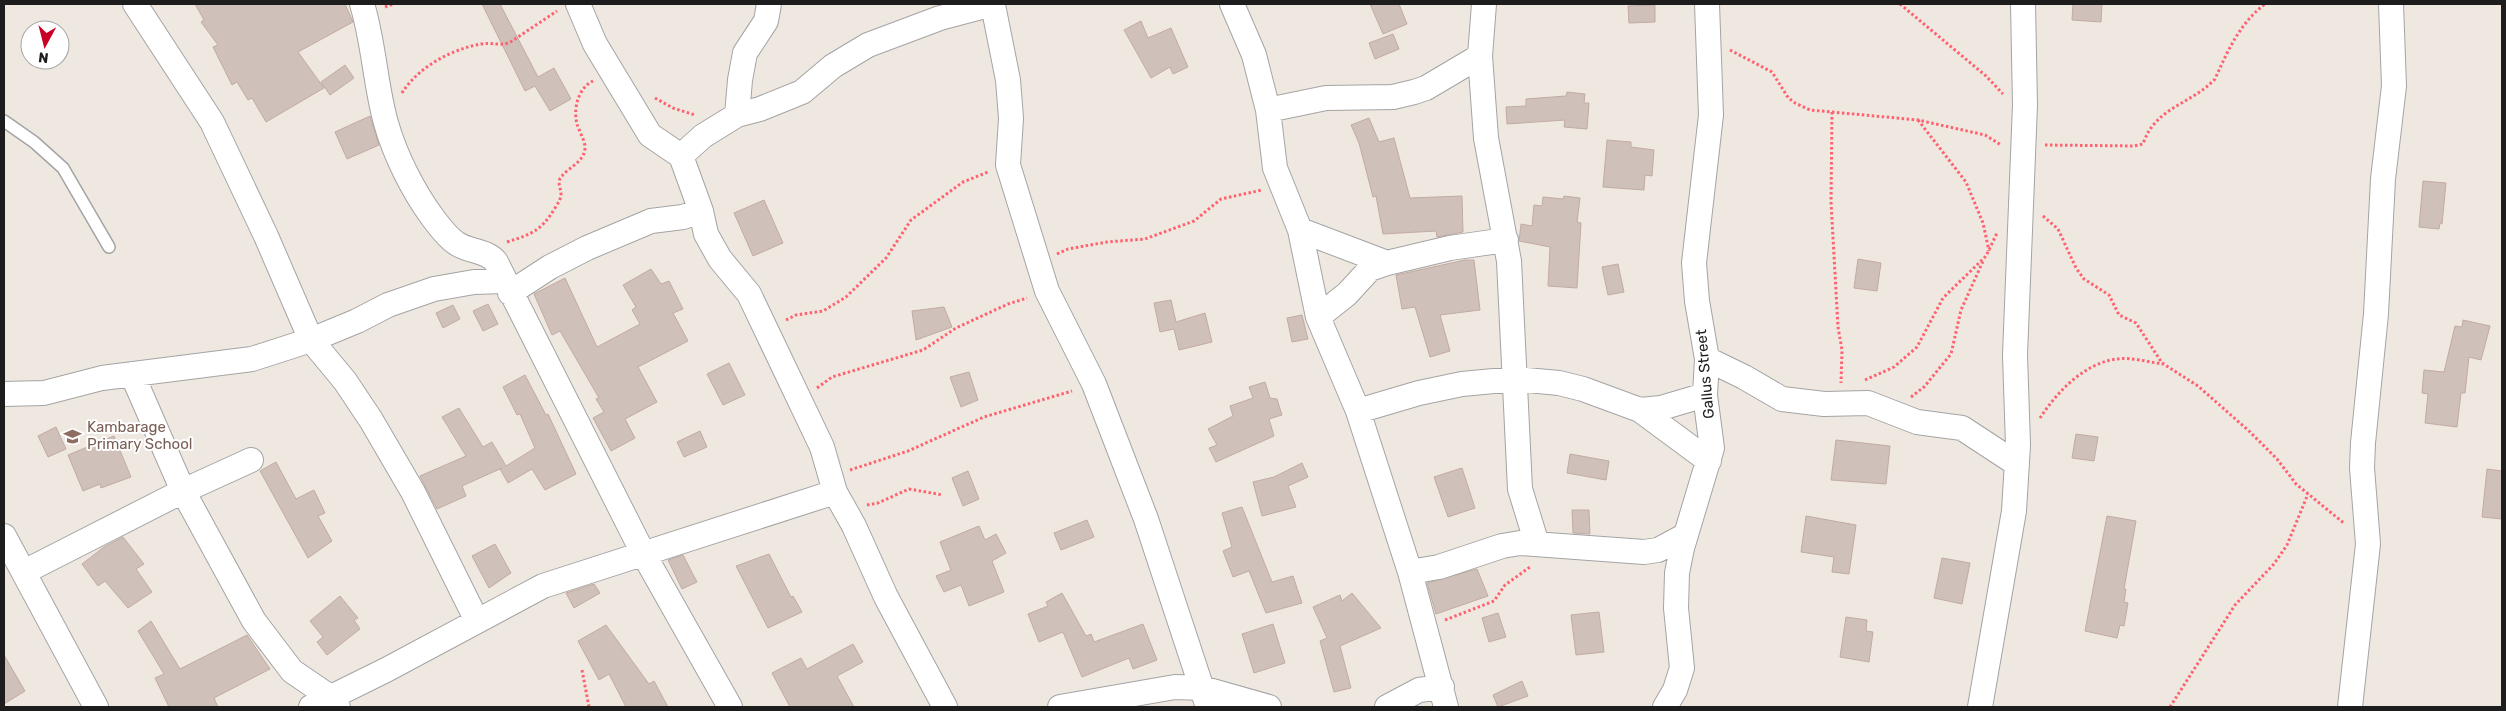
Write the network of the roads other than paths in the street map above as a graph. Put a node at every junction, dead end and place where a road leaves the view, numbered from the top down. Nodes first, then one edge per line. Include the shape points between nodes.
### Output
1 (135, 4) edge
2 (362, 4) edge
3 (769, 4) edge
4 (993, 4) edge
5 (1232, 4) edge
6 (1484, 4) edge
7 (1707, 4) edge
8 (2023, 4) edge
9 (2392, 4) edge
10 (570, 6) edge
11 (1480, 56) junction
12 (1268, 110) junction
13 (732, 118) junction
14 (4, 121) edge
15 (681, 156) junction
16 (701, 211) junction
17 (1300, 230) junction
18 (1506, 240) junction
19 (109, 246) dead end
20 (1387, 262) junction
21 (507, 287) junction
22 (1318, 317) junction
23 (312, 340) junction
24 (1707, 359) junction
25 (132, 374) junction
26 (1515, 379) junction
27 (4, 394) edge
28 (1705, 394) junction
29 (1640, 410) junction
30 (1358, 411) junction
31 (2017, 455) junction
32 (251, 460) dead end
33 (1709, 461) junction
34 (183, 491) junction
35 (837, 492) junction
36 (1686, 535) junction
37 (4, 536) edge
38 (643, 553) junction
39 (1535, 554) junction
40 (24, 572) junction
41 (1410, 572) junction
42 (477, 621) junction
43 (1444, 697) edge
44 (1205, 698) edge
45 (327, 704) edge
46 (96, 707) edge
47 (730, 707) edge
48 (946, 707) edge
49 (1060, 707) edge
50 (1269, 707) edge
51 (1387, 707) edge
52 (1665, 707) edge
53 (1980, 707) edge
54 (2350, 707) edge

1 - 23 street via 212,122
2 - 21 street via 386,122 398,158 432,216 455,243 492,256
3 - 13 street via 766,21 746,52
4 - 13 street via 940,18 868,45 833,66 802,92
4 - 44 street via 1009,90 1008,165 1050,296 1094,384 1146,519
5 - 12 street via 1254,55
6 - 11 street
7 - 24 street, Gallus Street via 1711,115 1694,263
8 - 31 street via 2025,119 2015,355
9 - 54 street via 2394,86 2383,180 2376,314 2363,443 2368,544
10 - 15 street via 650,135
11 - 12 street via 1414,92 1393,97 1326,98
11 - 18 street via 1486,138
12 - 17 street via 1275,168
13 - 15 street
14 - 19 lane via 63,168
15 - 16 street
16 - 21 street via 683,218 651,221
16 - 35 street via 706,234 720,259 749,294 802,402
17 - 20 street
17 - 22 street
18 - 20 street
18 - 26 street
20 - 22 street via 1370,269 1347,294
21 - 23 street via 474,282 434,289 388,305
21 - 38 street
22 - 30 street
23 - 25 street via 252,359
23 - 42 street via 372,420 413,492
24 - 28 street, Gallus Street
24 - 31 street via 1782,399 1801,403 1840,399 1868,403 1917,422 1962,428
25 - 27 street via 44,393
25 - 34 street
26 - 29 street via 1575,387
26 - 30 street via 1462,384
26 - 39 street via 1520,489
28 - 29 street via 1662,408
28 - 33 street, Gallus Street via 1712,448
29 - 33 street
30 - 41 street
31 - 53 street via 2014,511
32 - 34 street
33 - 36 street, Gallus Street
34 - 40 street
34 - 45 street via 259,629 292,671
35 - 38 street
35 - 48 street via 886,597
36 - 39 street via 1658,550 1644,552
36 - 52 street, Gallus Street via 1677,574 1676,608 1682,668
37 - 40 street
38 - 42 street via 543,586
38 - 47 street
39 - 41 street via 1502,546 1439,567
40 - 46 street
41 - 43 street
42 - 45 street
43 - 51 street via 1420,690
44 - 49 street via 1175,687
44 - 50 street via 1236,696

